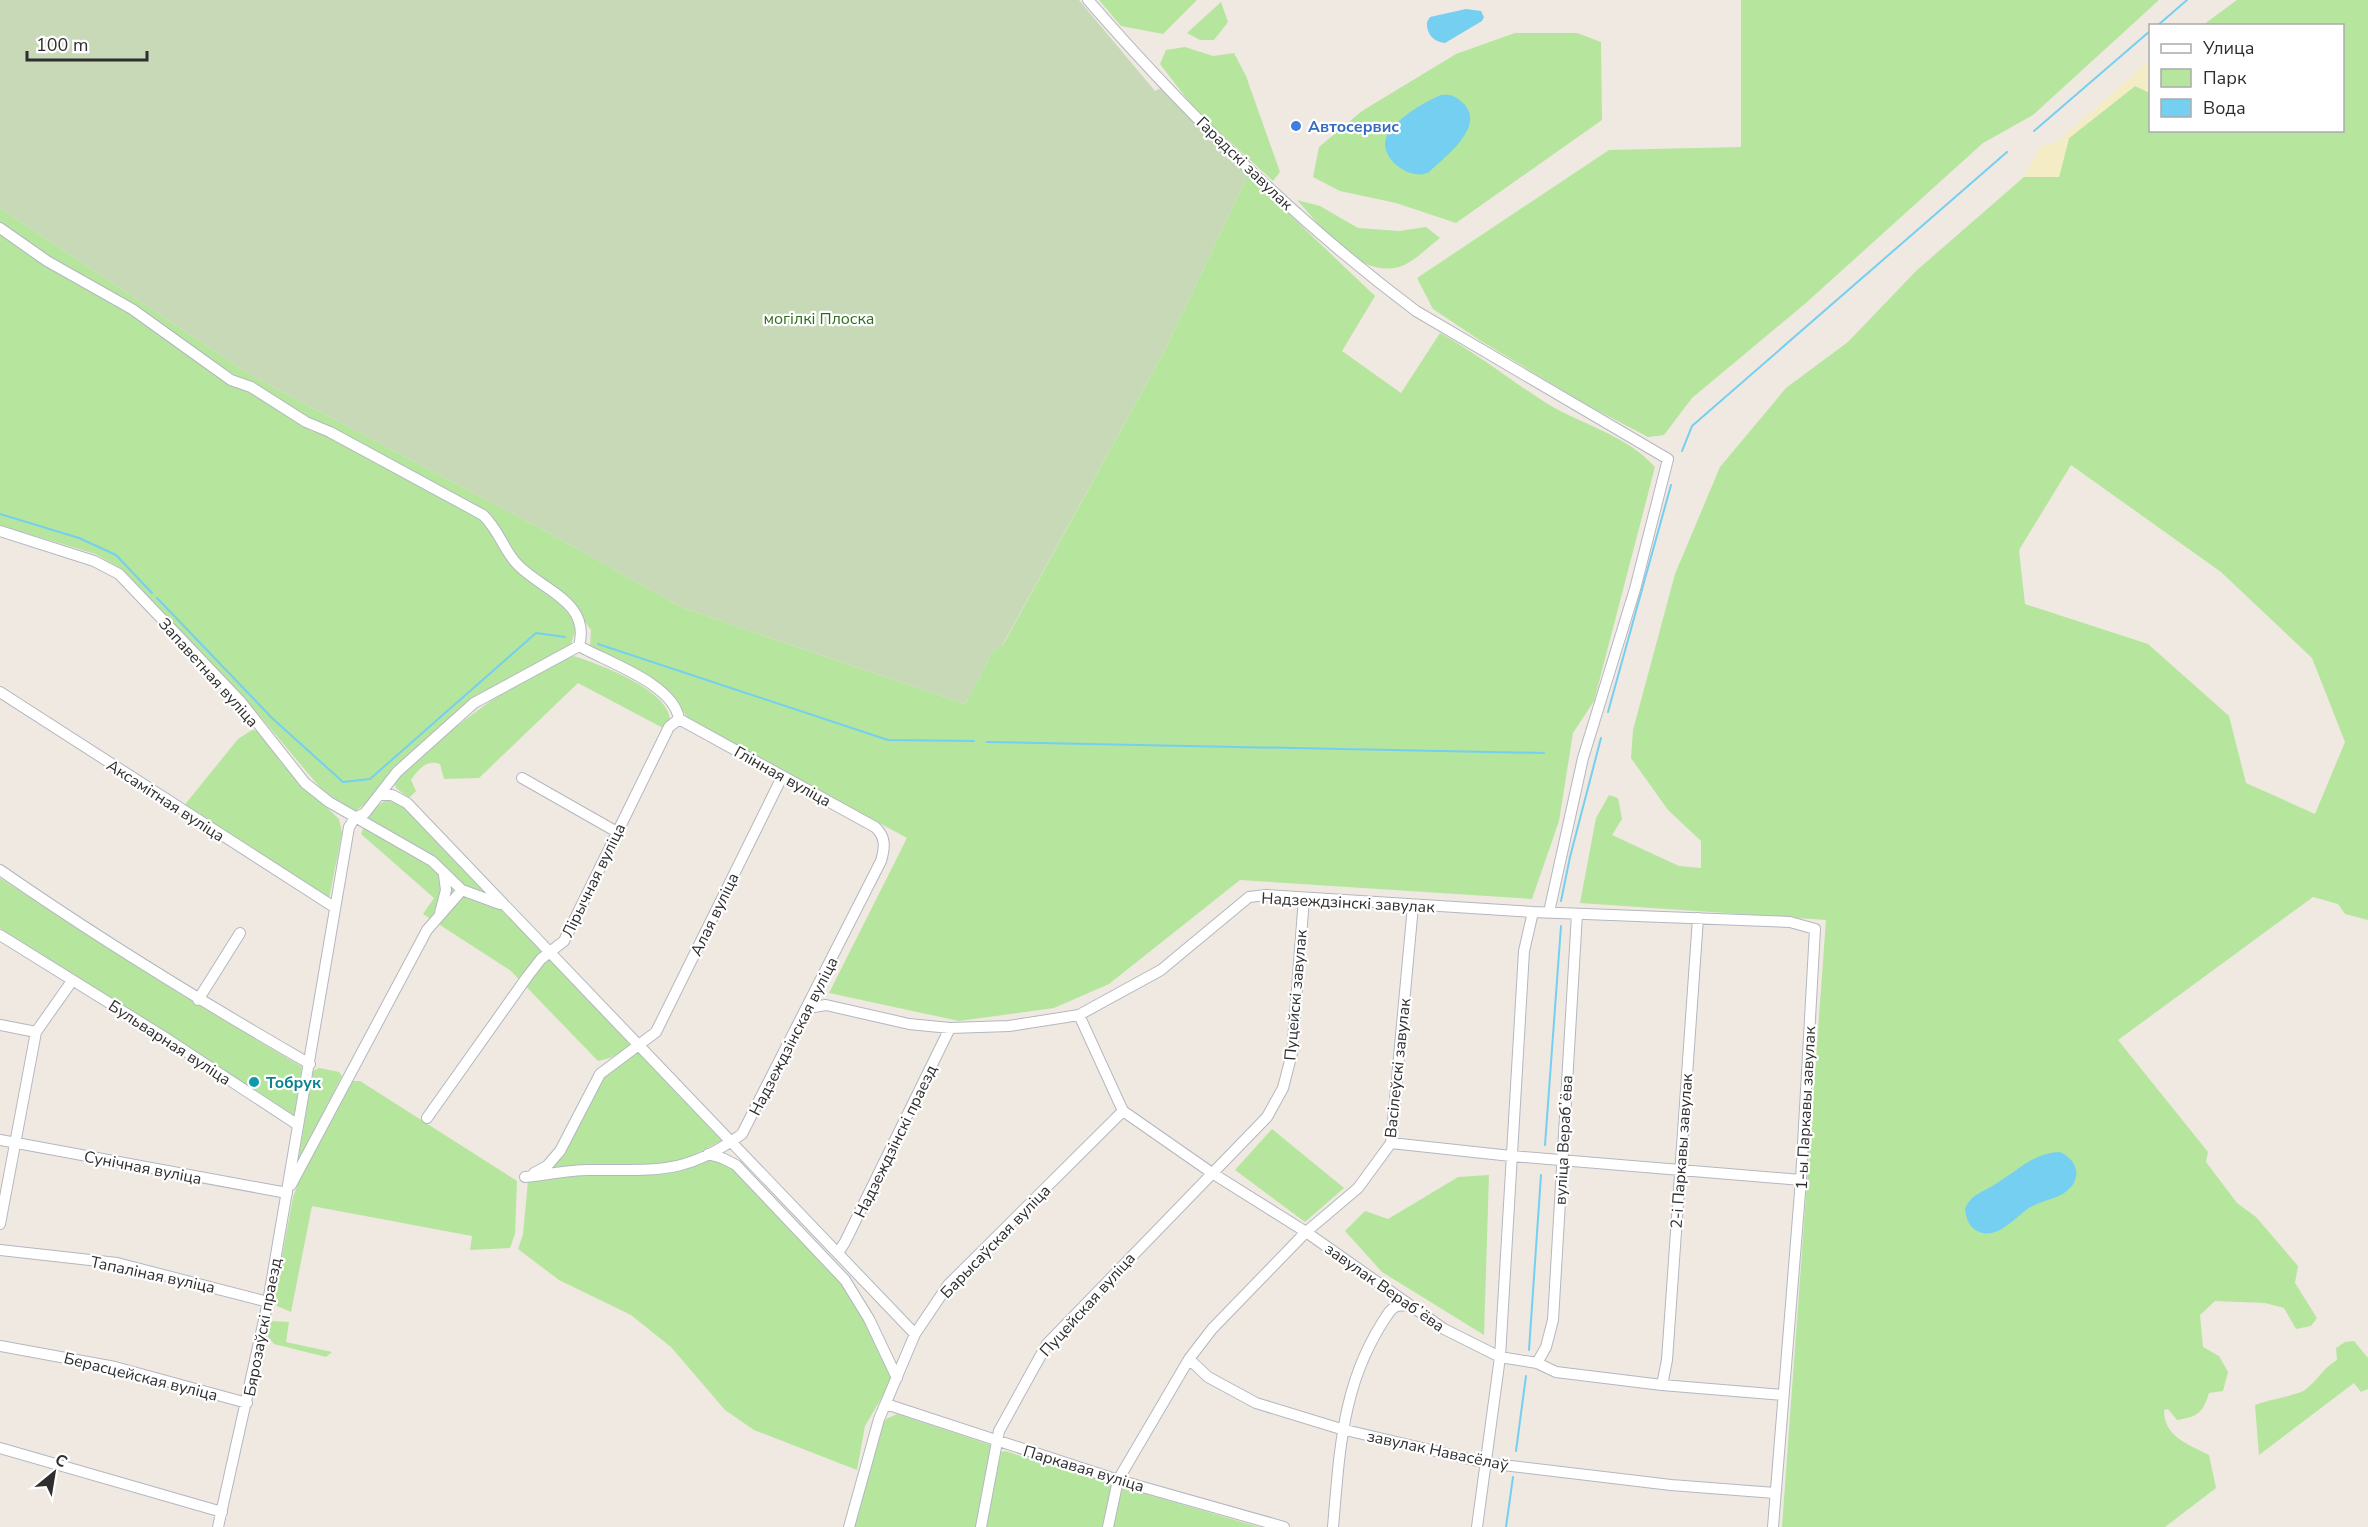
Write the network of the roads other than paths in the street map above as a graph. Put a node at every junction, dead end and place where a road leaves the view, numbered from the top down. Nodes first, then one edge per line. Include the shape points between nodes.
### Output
1 (1088, 0) edge
2 (0, 228) edge
3 (0, 531) edge
4 (579, 646) junction
5 (0, 692) edge
6 (679, 719) junction
7 (782, 777) junction
8 (522, 778) dead end
9 (381, 795) junction
10 (355, 818) junction
11 (617, 832) junction
12 (883, 838) joint
13 (0, 870) edge
14 (444, 874) junction
15 (462, 890) junction
16 (1304, 898) junction
17 (504, 906) junction
18 (1413, 906) junction
19 (334, 907) junction
20 (1533, 912) junction
21 (1549, 912) junction
22 (440, 913) junction
23 (1577, 915) junction
24 (1698, 918) junction
25 (240, 933) dead end
26 (0, 935) edge
27 (549, 952) junction
28 (72, 981) junction
29 (818, 988) junction
30 (198, 1000) junction
31 (826, 1005) junction
32 (808, 1008) junction
33 (1079, 1015) junction
34 (0, 1025) edge
35 (950, 1028) junction
36 (36, 1032) junction
37 (640, 1046) junction
38 (310, 1064) junction
39 (1123, 1111) junction
40 (427, 1118) dead end
41 (298, 1125) junction
42 (0, 1140) edge
43 (731, 1142) junction
44 (16, 1143) junction
45 (1390, 1143) junction
46 (708, 1154) junction
47 (1511, 1156) junction
48 (1562, 1160) junction
49 (1680, 1171) junction
50 (1212, 1173) junction
51 (1801, 1180) junction
52 (286, 1193) junction
53 (0, 1224) edge
54 (1306, 1232) junction
55 (0, 1250) edge
56 (838, 1253) junction
57 (268, 1302) junction
58 (1408, 1305) junction
59 (915, 1334) junction
60 (0, 1346) edge
61 (1500, 1357) junction
62 (1189, 1359) junction
63 (1537, 1363) junction
64 (897, 1378) junction
65 (1662, 1385) junction
66 (1782, 1395) junction
67 (247, 1403) junction
68 (886, 1404) junction
69 (1341, 1429) junction
70 (998, 1441) junction
71 (0, 1448) edge
72 (1486, 1463) junction
73 (1118, 1479) junction
74 (1775, 1493) junction
75 (222, 1512) junction
76 (218, 1527) edge
77 (849, 1527) edge
78 (981, 1527) edge
79 (1108, 1527) edge
80 (1284, 1527) edge
81 (1333, 1527) edge
82 (1477, 1527) edge
83 (1773, 1527) edge

1 - 21 street, Гарадскі завулак via 1270,188 1341,251 1416,310 1668,459 1635,589 1588,739
2 - 4 street via 47,261 132,309 231,380 251,387 306,422 483,515 494,525 518,565 557,592 570,608 581,626
3 - 10 street, Запаветная вуліца via 93,561 119,574 241,702 305,783
4 - 6 street via 670,697
4 - 9 street via 474,703 397,772
5 - 19 street, Аксамітная вуліца
6 - 7 street, Глінная вуліца
6 - 11 street, Лірычная вуліца via 669,727
7 - 12 street, Глінная вуліца via 875,827
7 - 37 street, Алая вуліца via 656,1032
8 - 11 street
9 - 10 street
9 - 17 street via 392,795 407,803
10 - 14 street, Запаветная вуліца via 432,861
10 - 19 street via 349,827
11 - 27 street, Лірычная вуліца via 564,941
12 - 29 street, Надзеждзінская вуліца via 881,861
13 - 30 street via 92,934
14 - 15 street, Запаветная вуліца
14 - 22 street via 446,890
15 - 17 street
15 - 22 street
16 - 18 street, Надзеждзінскі завулак
16 - 33 street, Надзеждзінскі завулак via 1249,897 1161,970
16 - 50 street, Пуцейскі завулак via 1292,1053 1284,1088 1267,1117
17 - 27 street
18 - 20 street, Надзеждзінскі завулак
18 - 45 street, Васілеўскі завулак
19 - 38 street
20 - 21 street, Надзеждзінскі завулак
20 - 47 street via 1524,951
21 - 23 street, 1-ы Паркавы завулак
22 - 52 street via 427,930
23 - 24 street, 1-ы Паркавы завулак
23 - 48 street, вуліца Верабʼёва
24 - 49 street, 2-і Паркавы завулак
24 - 51 street, 1-ы Паркавы завулак via 1790,922 1815,929
25 - 30 street
26 - 28 street, Бульварная вуліца
27 - 37 street
27 - 40 street, Лірычная вуліца
28 - 36 street
28 - 41 street, Бульварная вуліца
29 - 31 street
29 - 32 street, Надзеждзінская вуліца
30 - 38 street
31 - 32 street, Надзеждзінскі завулак
31 - 35 street, Надзеждзінскі завулак via 909,1024
32 - 43 street, Надзеждзінская вуліца via 750,1122
33 - 35 street, Надзеждзінскі завулак via 1009,1026
33 - 39 street
34 - 36 street
35 - 56 street, Надзеждзінскі праезд
36 - 44 street
37 - 43 street
37 - 46 street, Алая вуліца via 600,1074 560,1151 547,1166 525,1177 586,1170 669,1169
38 - 41 street
39 - 50 street, завулак Верабʼёва
39 - 59 street, Барысаўская вуліца via 948,1285
41 - 52 street, Бярозаўскі праезд
42 - 44 street, Сунічная вуліца
43 - 46 street
43 - 56 street
44 - 52 street, Сунічная вуліца
44 - 53 street
45 - 47 street
45 - 54 street, Васілеўскі завулак via 1358,1188
46 - 64 street via 736,1166 844,1280 869,1319
47 - 48 street
47 - 61 street
48 - 49 street
48 - 63 street, вуліца Верабʼёва via 1553,1320
49 - 51 street
49 - 65 street, 2-і Паркавы завулак
50 - 54 street, завулак Верабʼёва
50 - 70 street, Пуцейская вуліца via 1047,1344 1022,1385 999,1431
51 - 66 street, 1-ы Паркавы завулак
52 - 57 street, Бярозаўскі праезд
54 - 58 street, завулак Верабʼёва
54 - 62 street, Васілеўскі завулак via 1212,1329
55 - 57 street, Тапаліная вуліца via 117,1263
56 - 59 street
57 - 67 street, Бярозаўскі праезд
58 - 61 street, завулак Верабʼёва via 1444,1329
58 - 69 street via 1396,1306 1384,1319 1356,1374
59 - 64 street, Барысаўская вуліца
60 - 67 street, Берасцейская вуліца via 115,1367
61 - 63 street, завулак Верабʼёва
61 - 72 street
62 - 69 street, завулак Навасёлаў via 1208,1377 1256,1403
62 - 73 street, Васілеўскі завулак
63 - 65 street, завулак Верабʼёва via 1556,1372
64 - 68 street, Барысаўская вуліца
65 - 66 street, завулак Верабʼёва
66 - 74 street, 1-ы Паркавы завулак
67 - 75 street, Бярозаўскі праезд
68 - 70 street, Паркавая вуліца
68 - 77 street, Барысаўская вуліца
69 - 72 street, завулак Навасёлаў
69 - 81 street
70 - 73 street, Паркавая вуліца
70 - 78 street, Пуцейская вуліца
71 - 75 street
72 - 74 street, завулак Навасёлаў
72 - 82 street
73 - 79 street, Васілеўскі завулак
73 - 80 street, Паркавая вуліца
74 - 83 street, 1-ы Паркавы завулак
75 - 76 street, Бярозаўскі праезд

